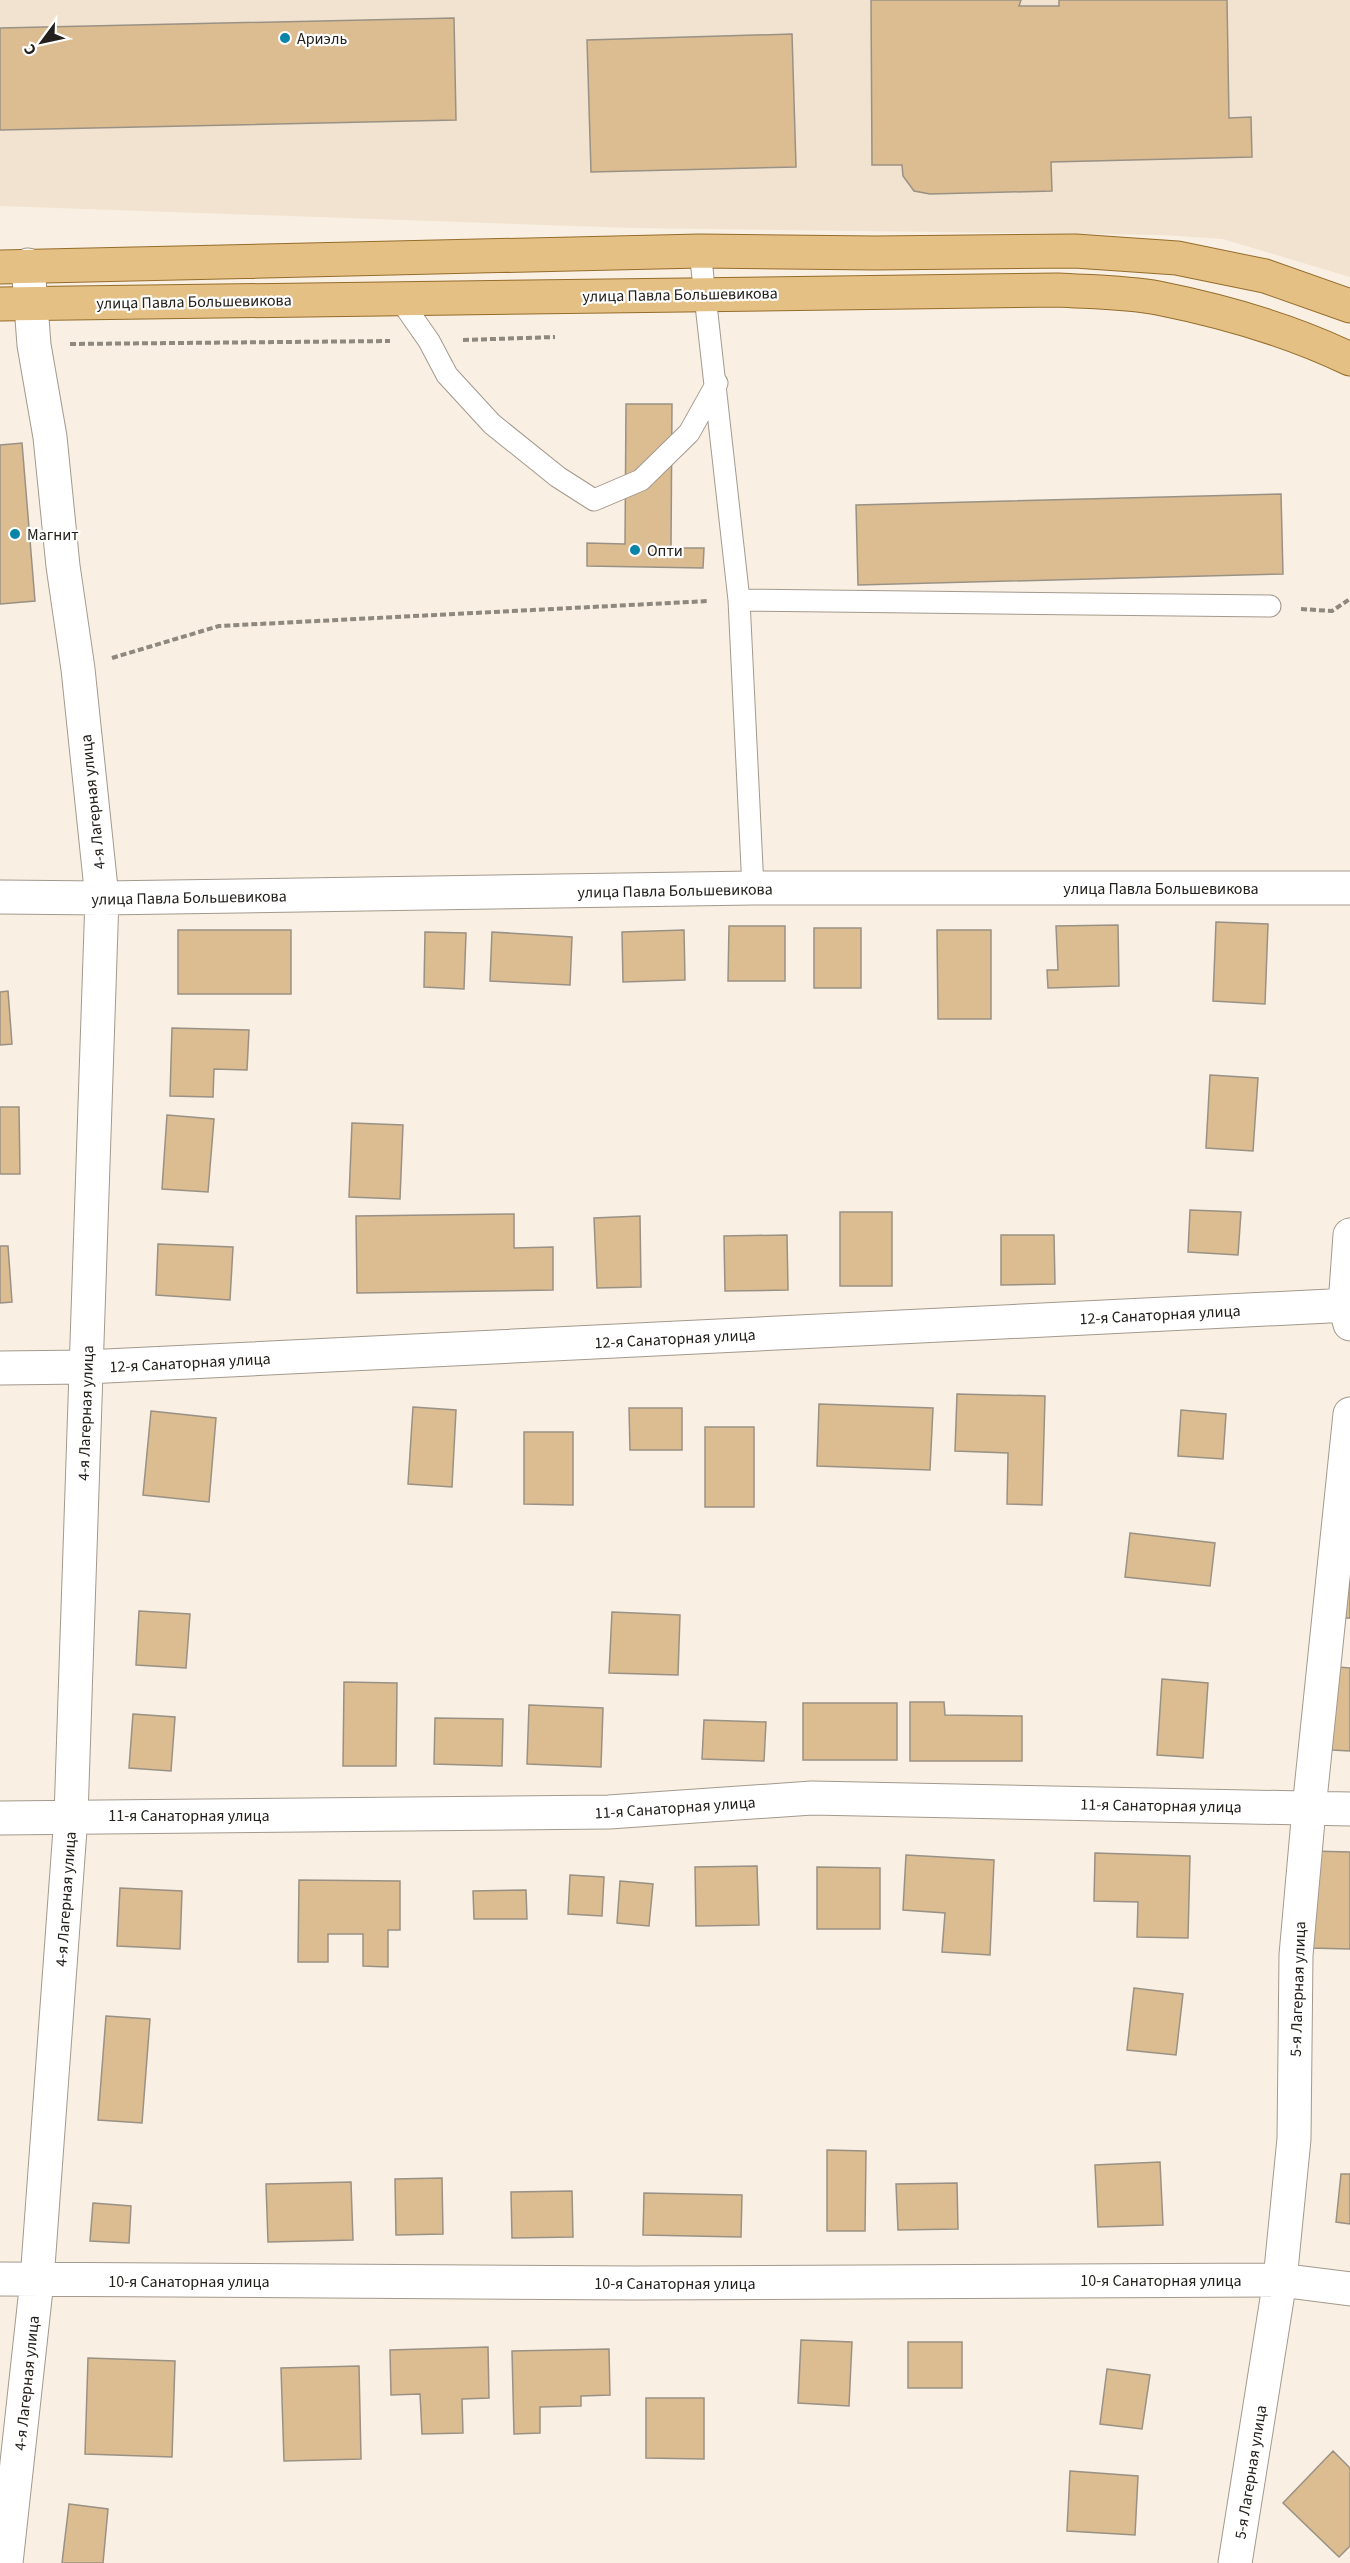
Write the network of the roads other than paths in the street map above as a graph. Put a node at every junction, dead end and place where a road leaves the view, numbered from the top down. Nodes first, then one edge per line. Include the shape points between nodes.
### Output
1 (700, 251) junction
2 (14, 266) edge
3 (706, 294) junction
4 (399, 298) junction
5 (16, 303) edge
6 (1350, 306) edge
7 (1350, 359) edge
8 (717, 383) junction
9 (739, 600) junction
10 (1270, 606) road end
11 (753, 888) junction
12 (1350, 888) edge
13 (0, 897) edge
14 (102, 898) junction
15 (1350, 1235) edge
16 (1348, 1312) edge
17 (87, 1366) junction
18 (0, 1368) edge
19 (1350, 1414) edge
20 (1309, 1809) junction
21 (1350, 1809) edge
22 (71, 1816) junction
23 (0, 1818) edge
24 (0, 2279) edge
25 (37, 2280) junction
26 (1280, 2280) junction
27 (1350, 2289) edge
28 (6, 2563) edge
29 (1234, 2563) edge

1 - 2 main road
1 - 3 lane
1 - 6 main road via 1075,251 1177,258 1265,276
2 - 5 street, 4-я Лагерная улица
3 - 4 main road, улица Павла Большевикова
3 - 7 main road, улица Павла Большевикова via 1058,290 1156,298 1238,317 1324,346
3 - 8 lane
4 - 5 main road, улица Павла Большевикова
4 - 8 lane via 447,375 492,424 558,477 594,500 641,480 689,433
5 - 14 street, 4-я Лагерная улица via 34,345 50,437
8 - 9 lane
9 - 10 lane
9 - 11 lane
11 - 12 street, улица Павла Большевикова
11 - 14 street, улица Павла Большевикова
13 - 14 street, улица Павла Большевикова
14 - 17 street, 4-я Лагерная улица
15 - 16 street
16 - 17 street, 12-я Санаторная улица
17 - 18 street, 12-я Санаторная улица
17 - 22 street, 4-я Лагерная улица
19 - 20 street, 5-я Лагерная улица
20 - 21 street, 11-я Санаторная улица
20 - 22 street, 11-я Санаторная улица via 812,1798 609,1812
20 - 26 street, 5-я Лагерная улица via 1296,1955 1294,2139
22 - 23 street, 11-я Санаторная улица
22 - 25 street, 4-я Лагерная улица
24 - 25 street, 10-я Санаторная улица
25 - 26 street, 10-я Санаторная улица
25 - 28 street, 4-я Лагерная улица
26 - 27 street, 10-я Санаторная улица
26 - 29 street, 5-я Лагерная улица

